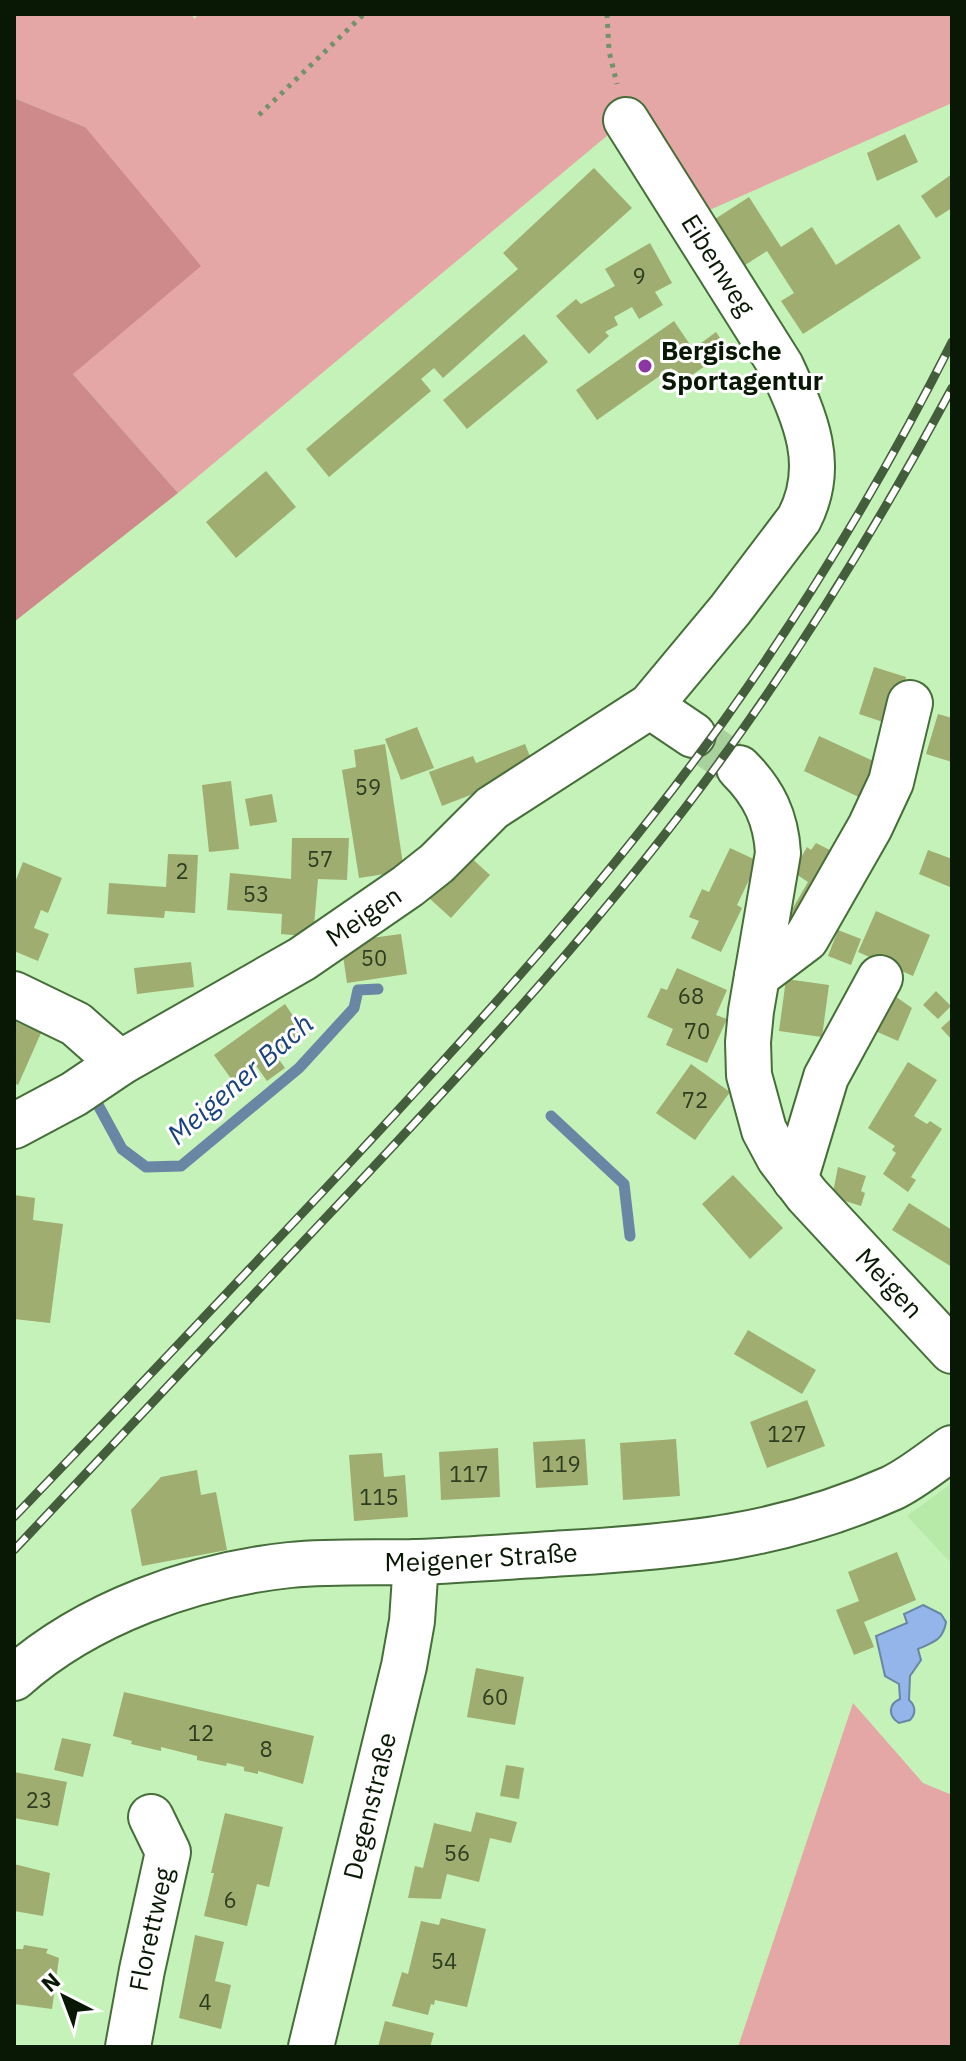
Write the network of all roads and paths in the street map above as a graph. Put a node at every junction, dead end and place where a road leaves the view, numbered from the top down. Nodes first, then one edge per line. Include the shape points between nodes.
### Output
1 (364, 14) edge
2 (607, 14) edge
3 (259, 115) dead end
4 (626, 120) joint
5 (910, 703) dead end
6 (650, 706) junction
7 (693, 735) tunnel mouth
8 (739, 768) tunnel mouth
9 (757, 976) junction
10 (880, 978) dead end
11 (14, 994) edge
12 (120, 1063) junction
13 (14, 1126) edge
14 (795, 1180) junction
15 (952, 1351) edge
16 (952, 1448) edge
17 (416, 1562) junction
18 (14, 1677) edge
19 (151, 1817) dead end
20 (128, 2047) edge
21 (311, 2047) edge

1 - 3 path
2 - 4 path via 609,51
4 - 6 street, Eibenweg via 781,366 814,465 799,519
5 - 9 street via 891,782 870,827 806,939
6 - 7 street
6 - 12 street, Meigen via 492,808 418,879 302,959
8 - 9 street, Meigen via 763,797 777,831
9 - 14 street, Meigen via 749,1075 764,1130
10 - 14 street via 826,1077
11 - 12 street via 76,1024
12 - 13 street, Meigen
14 - 15 street, Meigen
16 - 17 street, Meigener Straße via 894,1487 766,1531 664,1547
17 - 18 street, Meigener Straße via 290,1565 212,1580 118,1612 59,1644
17 - 21 street, Degenstraße via 404,1666
19 - 20 street, Florettweg via 168,1852

